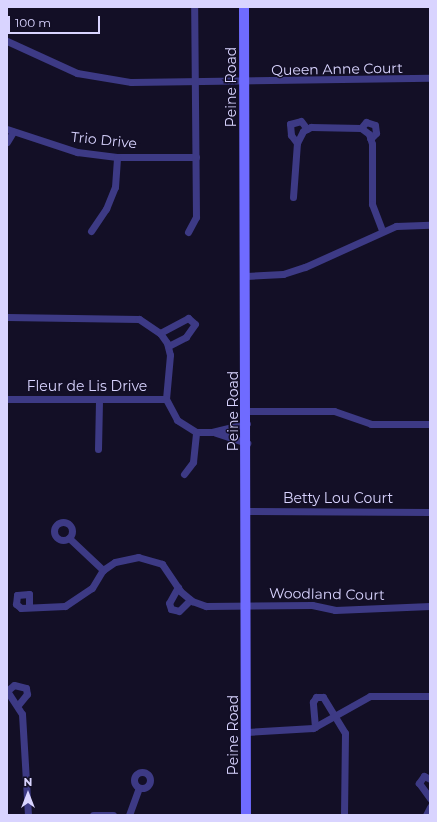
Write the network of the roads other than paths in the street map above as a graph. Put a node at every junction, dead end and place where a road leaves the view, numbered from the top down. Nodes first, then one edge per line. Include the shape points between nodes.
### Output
1 (194, 7) edge
2 (244, 7) edge
3 (7, 41) edge
4 (430, 78) edge
5 (194, 82) junction
6 (245, 83) junction
7 (307, 128) junction
8 (361, 128) junction
9 (10, 131) edge
10 (370, 139) junction
11 (7, 142) edge
12 (297, 143) junction
13 (117, 157) junction
14 (196, 157) junction
15 (293, 198) dead end
16 (430, 225) edge
17 (382, 230) junction
18 (91, 231) dead end
19 (188, 232) dead end
20 (246, 276) junction
21 (7, 317) edge
22 (160, 333) junction
23 (168, 346) junction
24 (7, 398) edge
25 (99, 400) junction
26 (166, 400) junction
27 (247, 411) junction
28 (247, 423) junction
29 (430, 424) edge
30 (196, 432) junction
31 (212, 432) junction
32 (247, 443) junction
33 (98, 449) dead end
34 (184, 474) dead end
35 (246, 511) junction
36 (430, 512) edge
37 (69, 538) dead end
38 (103, 570) junction
39 (178, 587) junction
40 (190, 600) junction
41 (29, 606) dead end
42 (247, 606) junction
43 (430, 606) edge
44 (7, 691) edge
45 (430, 696) edge
46 (19, 704) junction
47 (336, 718) junction
48 (315, 727) junction
49 (247, 732) junction
50 (430, 779) edge
51 (140, 788) dead end
52 (430, 798) edge
53 (430, 807) edge
54 (28, 815) edge
55 (93, 815) edge
56 (113, 815) edge
57 (129, 815) edge
58 (246, 815) edge
59 (344, 815) edge
60 (426, 815) edge

1 - 5 street
2 - 6 street, Peine Road
3 - 5 street, Queen Anne Court via 54,66 90,76
4 - 6 street, Queen Anne Court
5 - 6 street, Queen Anne Court
5 - 14 street
6 - 20 street, Peine Road
7 - 8 street
7 - 12 street
7 - 12 street via 301,120 290,124 291,135
8 - 10 street
8 - 10 street via 366,122 375,125 376,132
9 - 11 street, Trio Drive
9 - 13 street, Trio Drive via 77,152
10 - 17 street via 372,204
12 - 15 street
13 - 14 street, Trio Drive
13 - 18 street via 115,187 106,209
14 - 19 street via 196,217
16 - 17 street
17 - 20 street via 305,267 283,274
20 - 27 street, Peine Road
21 - 22 street via 139,319
22 - 23 street
22 - 23 street via 188,318 195,324 186,337
23 - 26 street via 170,355
24 - 25 street, Fleur de Lis Drive
25 - 26 street, Fleur de Lis Drive
25 - 33 street
26 - 30 street via 177,420
27 - 28 street, Peine Road
27 - 29 street via 334,411 371,424
28 - 31 street
28 - 32 street, Peine Road
30 - 31 street
30 - 34 street via 193,462
31 - 32 street
32 - 35 street, Peine Road
35 - 36 street, Betty Lou Court
35 - 42 street, Peine Road
37 - 38 street
38 - 39 street via 128,557 146,558 167,569
38 - 41 street via 92,588 74,602 54,609
39 - 40 street
39 - 40 street via 169,603 171,609 179,611
40 - 42 street, Woodland Court via 206,606
42 - 43 street, Woodland Court via 312,605 335,610
42 - 49 street, Peine Road
44 - 46 street
44 - 46 street via 14,685 26,688 27,694
45 - 47 street via 370,696
46 - 54 street
47 - 48 street
47 - 48 street via 330,703 323,697 316,697 313,702
47 - 59 street via 345,733
48 - 49 street
49 - 58 street, Peine Road
50 - 52 street via 424,776 419,783
51 - 57 street
53 - 60 street
55 - 56 street

